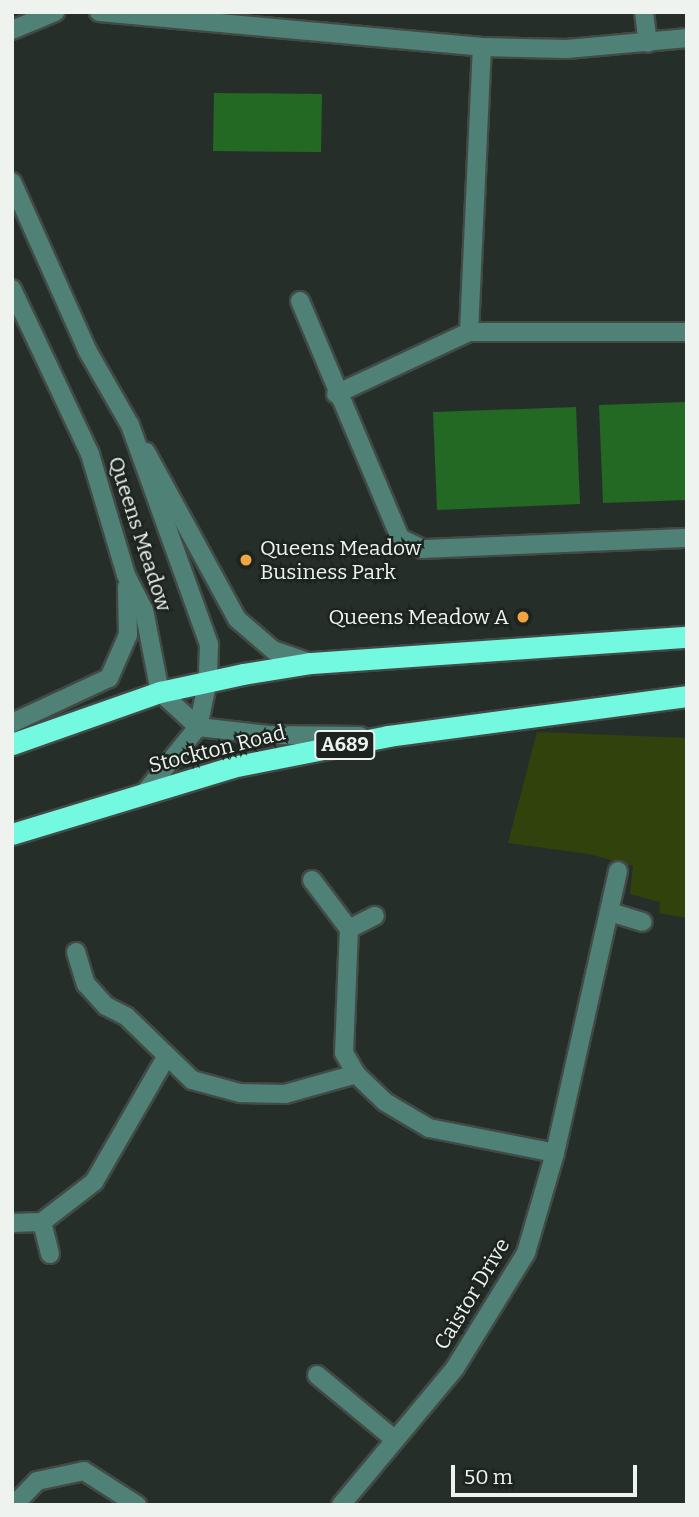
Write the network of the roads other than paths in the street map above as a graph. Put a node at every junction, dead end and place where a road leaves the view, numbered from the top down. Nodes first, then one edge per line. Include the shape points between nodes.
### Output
1 (55, 12) edge
2 (99, 12) edge
3 (644, 12) edge
4 (231, 20) edge
5 (12, 30) edge
6 (687, 38) edge
7 (648, 43) junction
8 (481, 47) junction
9 (12, 182) edge
10 (12, 289) edge
11 (300, 301) dead end
12 (469, 332) junction
13 (687, 332) edge
14 (336, 394) junction
15 (130, 425) junction
16 (687, 538) edge
17 (126, 575) junction
18 (687, 637) edge
19 (311, 663) junction
20 (208, 680) junction
21 (160, 692) junction
22 (687, 696) edge
23 (12, 723) edge
24 (198, 727) junction
25 (388, 736) junction
26 (12, 744) edge
27 (146, 791) junction
28 (12, 834) edge
29 (618, 872) dead end
30 (312, 880) dead end
31 (610, 912) junction
32 (375, 916) dead end
33 (642, 922) dead end
34 (349, 929) junction
35 (76, 952) dead end
36 (165, 1059) junction
37 (356, 1074) junction
38 (555, 1153) junction
39 (42, 1222) junction
40 (12, 1223) edge
41 (50, 1254) dead end
42 (317, 1375) dead end
43 (394, 1439) junction
44 (14, 1505) edge
45 (137, 1505) edge
46 (341, 1505) edge

1 - 5 street
2 - 4 street
3 - 7 street
4 - 8 street
6 - 7 street
7 - 8 street
8 - 12 street
9 - 15 street, Queens Meadow via 87,350
10 - 17 street, Queens Meadow via 90,454
11 - 14 street
12 - 13 street
12 - 14 street
14 - 16 street via 400,538 423,549
15 - 19 street, Queens Meadow via 237,619 272,650
15 - 20 street, Queens Meadow via 161,524 200,611 209,645
17 - 21 street, Queens Meadow via 144,610
17 - 23 street via 128,635 115,671
18 - 19 highway
19 - 20 highway
20 - 21 highway
20 - 24 street, Queens Meadow
21 - 24 street
21 - 26 highway
22 - 25 highway, Stockton Road / A689
24 - 25 street via 269,735
24 - 27 street
25 - 27 highway, Stockton Road / A689
27 - 28 highway, Stockton Road / A689
29 - 31 street, Caistor Drive
30 - 34 street
31 - 33 street
31 - 38 street, Caistor Drive
32 - 34 street
34 - 37 street via 344,1053
35 - 36 street via 86,984 106,1006 126,1016
36 - 37 street via 192,1080 240,1093 285,1094
36 - 39 street via 94,1182
37 - 38 street via 384,1102 429,1128
38 - 43 street, Caistor Drive via 526,1253 455,1368
39 - 40 street
39 - 41 street
42 - 43 street
43 - 46 street, Caistor Drive
44 - 45 street via 37,1481 84,1471

